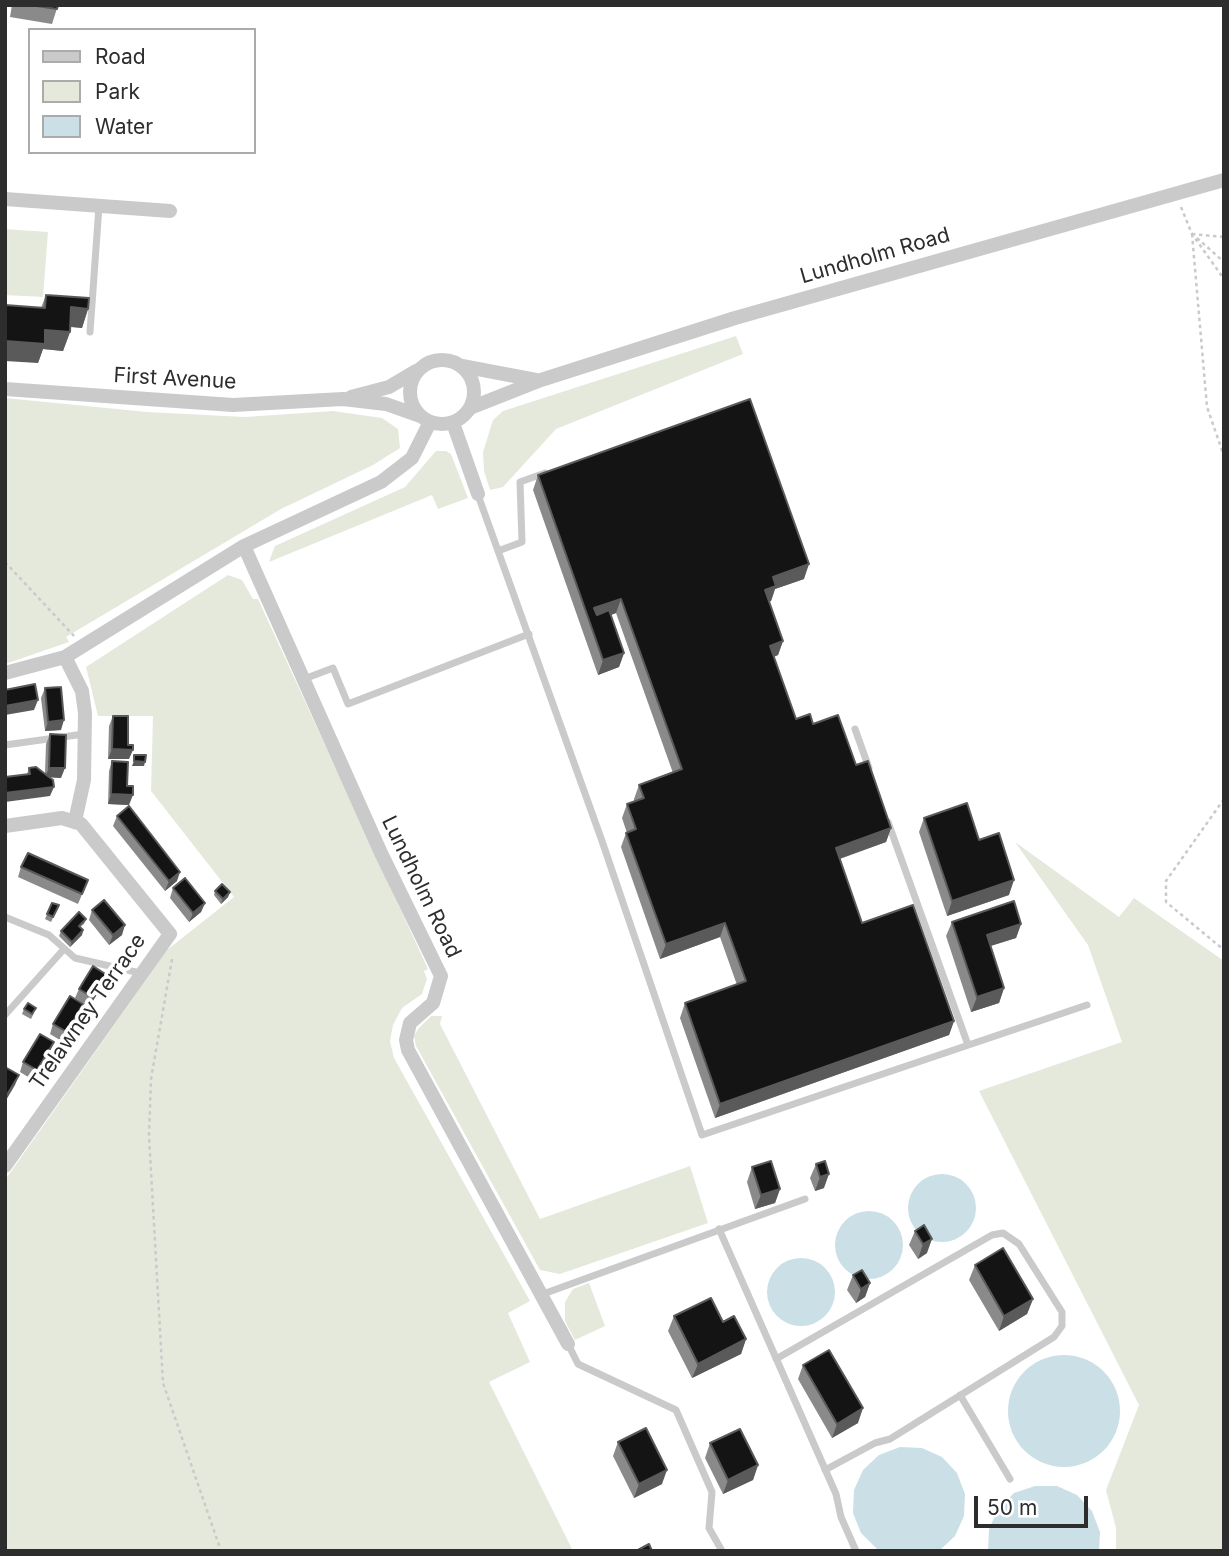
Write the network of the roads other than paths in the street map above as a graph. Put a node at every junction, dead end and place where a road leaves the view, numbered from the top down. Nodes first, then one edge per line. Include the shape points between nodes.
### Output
1 (1224, 180) edge
2 (5, 200) edge
3 (99, 206) junction
4 (170, 211) dead end
5 (90, 332) dead end
6 (462, 366) junction
7 (419, 369) junction
8 (541, 380) junction
9 (5, 389) edge
10 (343, 399) junction
11 (470, 408) junction
12 (425, 419) junction
13 (453, 423) junction
14 (560, 468) edge
15 (478, 494) joint
16 (244, 547) junction
17 (498, 551) junction
18 (530, 634) junction
19 (65, 657) junction
20 (5, 673) edge
21 (303, 680) junction
22 (855, 729) dead end
23 (86, 734) junction
24 (5, 745) edge
25 (874, 782) edge
26 (883, 808) edge
27 (75, 821) junction
28 (5, 827) edge
29 (5, 917) edge
30 (64, 949) junction
31 (140, 973) junction
32 (1087, 1005) dead end
33 (5, 1015) edge
34 (968, 1045) junction
35 (5, 1166) edge
36 (805, 1199) dead end
37 (719, 1229) junction
38 (543, 1294) junction
39 (568, 1344) joint
40 (776, 1359) junction
41 (960, 1395) junction
42 (825, 1470) junction
43 (1010, 1479) dead end
44 (722, 1551) edge
45 (856, 1551) edge

1 - 8 street, Lundholm Road via 735,318
2 - 3 street
3 - 4 street
3 - 5 lane
6 - 7 street, Lundholm Road via 439,359
6 - 8 street, Lundholm Road
6 - 11 street via 475,387
7 - 10 street, First Avenue via 389,387
7 - 12 street via 409,395
8 - 11 street, Lundholm Road
9 - 10 street, First Avenue via 233,405
10 - 12 street, First Avenue via 386,404
11 - 13 street, Lundholm Road
12 - 13 street
12 - 16 street via 412,458 398,471
13 - 15 street
14 - 17 lane via 520,482 522,542
15 - 17 lane
16 - 19 street
16 - 21 street, Lundholm Road
17 - 18 lane
18 - 21 lane via 348,704 333,668
18 - 34 lane via 702,1135
19 - 20 street
19 - 23 street via 82,691
21 - 38 street, Lundholm Road via 441,976 433,1003 410,1023 408,1050
22 - 25 lane
23 - 24 lane
23 - 27 street via 82,801
26 - 34 lane
27 - 28 street via 62,818
27 - 31 street, Trelawney Terrace via 170,933
29 - 30 lane via 49,935
30 - 31 lane via 75,958
30 - 33 lane
31 - 35 street, Trelawney Terrace
32 - 34 lane
36 - 37 lane
37 - 38 lane
37 - 40 lane
38 - 39 street, Lundholm Road
39 - 44 lane via 578,1364 676,1410 712,1492 709,1528
40 - 41 lane via 992,1235 1003,1233 1019,1244 1062,1312 1062,1326 1054,1336
40 - 42 lane
41 - 42 lane via 890,1439
41 - 43 lane
42 - 45 lane

